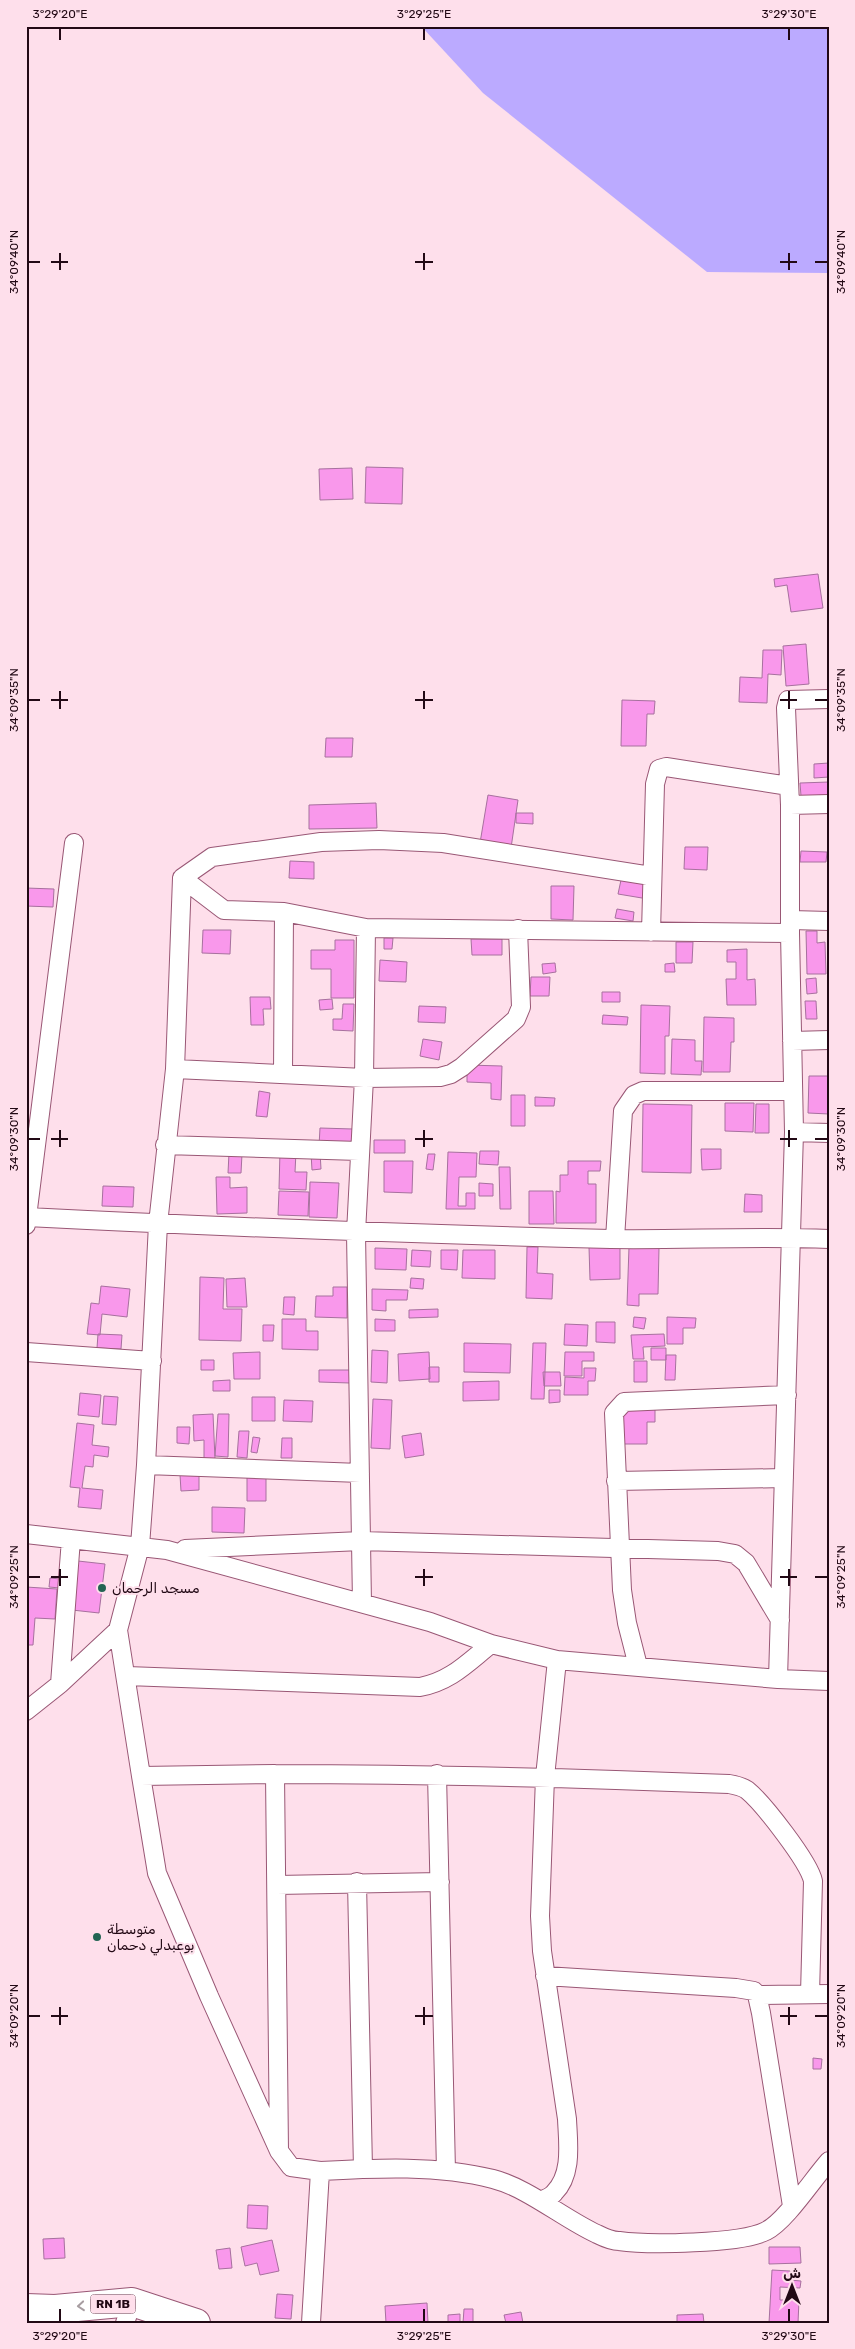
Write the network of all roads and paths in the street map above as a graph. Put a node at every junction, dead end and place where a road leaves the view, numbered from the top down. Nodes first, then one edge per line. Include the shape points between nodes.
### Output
1 (829, 699) edge
2 (789, 786) junction
3 (829, 804) edge
4 (790, 805) junction
5 (74, 843) dead end
6 (652, 876) junction
7 (182, 878) junction
8 (284, 912) junction
9 (829, 921) edge
10 (790, 926) junction
11 (366, 928) junction
12 (518, 929) junction
13 (651, 932) junction
14 (829, 1040) edge
15 (792, 1041) junction
16 (175, 1069) junction
17 (284, 1074) junction
18 (364, 1078) junction
19 (793, 1091) junction
20 (794, 1132) junction
21 (829, 1132) edge
22 (165, 1144) junction
23 (359, 1150) junction
24 (27, 1221) edge
25 (158, 1224) junction
26 (356, 1233) junction
27 (791, 1238) junction
28 (615, 1239) junction
29 (829, 1240) edge
30 (26, 1352) edge
31 (152, 1361) junction
32 (787, 1395) junction
33 (146, 1465) junction
34 (360, 1473) junction
35 (784, 1478) junction
36 (616, 1481) junction
37 (26, 1534) edge
38 (70, 1539) junction
39 (361, 1541) junction
40 (140, 1546) junction
41 (619, 1548) junction
42 (167, 1550) junction
43 (362, 1603) junction
44 (781, 1620) junction
45 (118, 1630) junction
46 (491, 1644) junction
47 (557, 1660) junction
48 (638, 1666) junction
49 (127, 1676) junction
50 (778, 1679) junction
51 (829, 1682) edge
52 (60, 1684) junction
53 (26, 1711) edge
54 (275, 1774) junction
55 (437, 1774) junction
56 (141, 1776) junction
57 (545, 1777) junction
58 (357, 1882) junction
59 (440, 1882) junction
60 (277, 1885) junction
61 (545, 1976) junction
62 (810, 1994) junction
63 (829, 1994) edge
64 (758, 1995) junction
65 (279, 2152) junction
66 (829, 2161) edge
67 (363, 2168) junction
68 (320, 2171) junction
69 (446, 2171) junction
70 (540, 2201) junction
71 (792, 2206) junction
72 (26, 2308) edge
73 (129, 2312) edge
74 (196, 2323) edge
75 (311, 2323) edge

1 - 2 street via 788,700
2 - 4 street
2 - 6 street via 666,767 659,769 655,784
3 - 4 street
4 - 10 street
5 - 24 street
6 - 7 street via 443,843 379,840 321,842 212,857
6 - 13 street
7 - 8 street via 224,910
7 - 16 street
8 - 11 street
8 - 17 street
9 - 10 street
10 - 13 street
10 - 15 street
11 - 12 street
11 - 18 street
12 - 13 street
12 - 18 street via 521,1006 511,1025 451,1074
14 - 15 street
15 - 19 street
16 - 17 street
16 - 22 street
17 - 18 street
18 - 23 street
19 - 20 street
19 - 28 street via 643,1091 634,1095 623,1111
20 - 21 street
20 - 27 street
22 - 23 street
22 - 25 street
23 - 26 street
24 - 25 street
25 - 26 street
25 - 31 street
26 - 28 street
26 - 34 street
27 - 28 street
27 - 29 street
27 - 32 street
30 - 31 street
31 - 33 street
32 - 35 street
32 - 36 street via 624,1402 614,1413
33 - 34 street
33 - 40 street
34 - 39 street
35 - 36 street
35 - 44 street
36 - 41 street
37 - 38 street
38 - 40 street
38 - 52 street
39 - 41 street
39 - 42 street
39 - 43 street
40 - 42 street
40 - 45 street
41 - 44 street via 735,1554 746,1563
41 - 48 street via 627,1623
42 - 43 street
43 - 46 street
44 - 50 street
45 - 49 street
45 - 52 street
46 - 47 street
46 - 49 street via 452,1675 438,1683 420,1687
47 - 48 street
47 - 57 street
48 - 50 street
49 - 56 street
50 - 51 street
52 - 53 street
54 - 55 street
54 - 56 street
54 - 60 street
55 - 57 street
55 - 59 street
56 - 65 street via 158,1873
57 - 61 street via 540,1916
57 - 62 street via 729,1784 749,1792 811,1871
58 - 59 street
58 - 60 street
58 - 67 street
59 - 69 street
60 - 65 street
61 - 64 street via 736,1988 754,1991
61 - 70 street via 567,2119 568,2145 564,2178 554,2194
62 - 63 street
62 - 64 street
64 - 71 street
65 - 68 street via 291,2167
66 - 71 street
67 - 68 street
67 - 69 street
68 - 75 street
69 - 70 street via 495,2180
70 - 71 street via 577,2224 617,2242 706,2241 765,2232
73 -> 72 main road, RN 1B
73 - 74 main road, RN 1B

